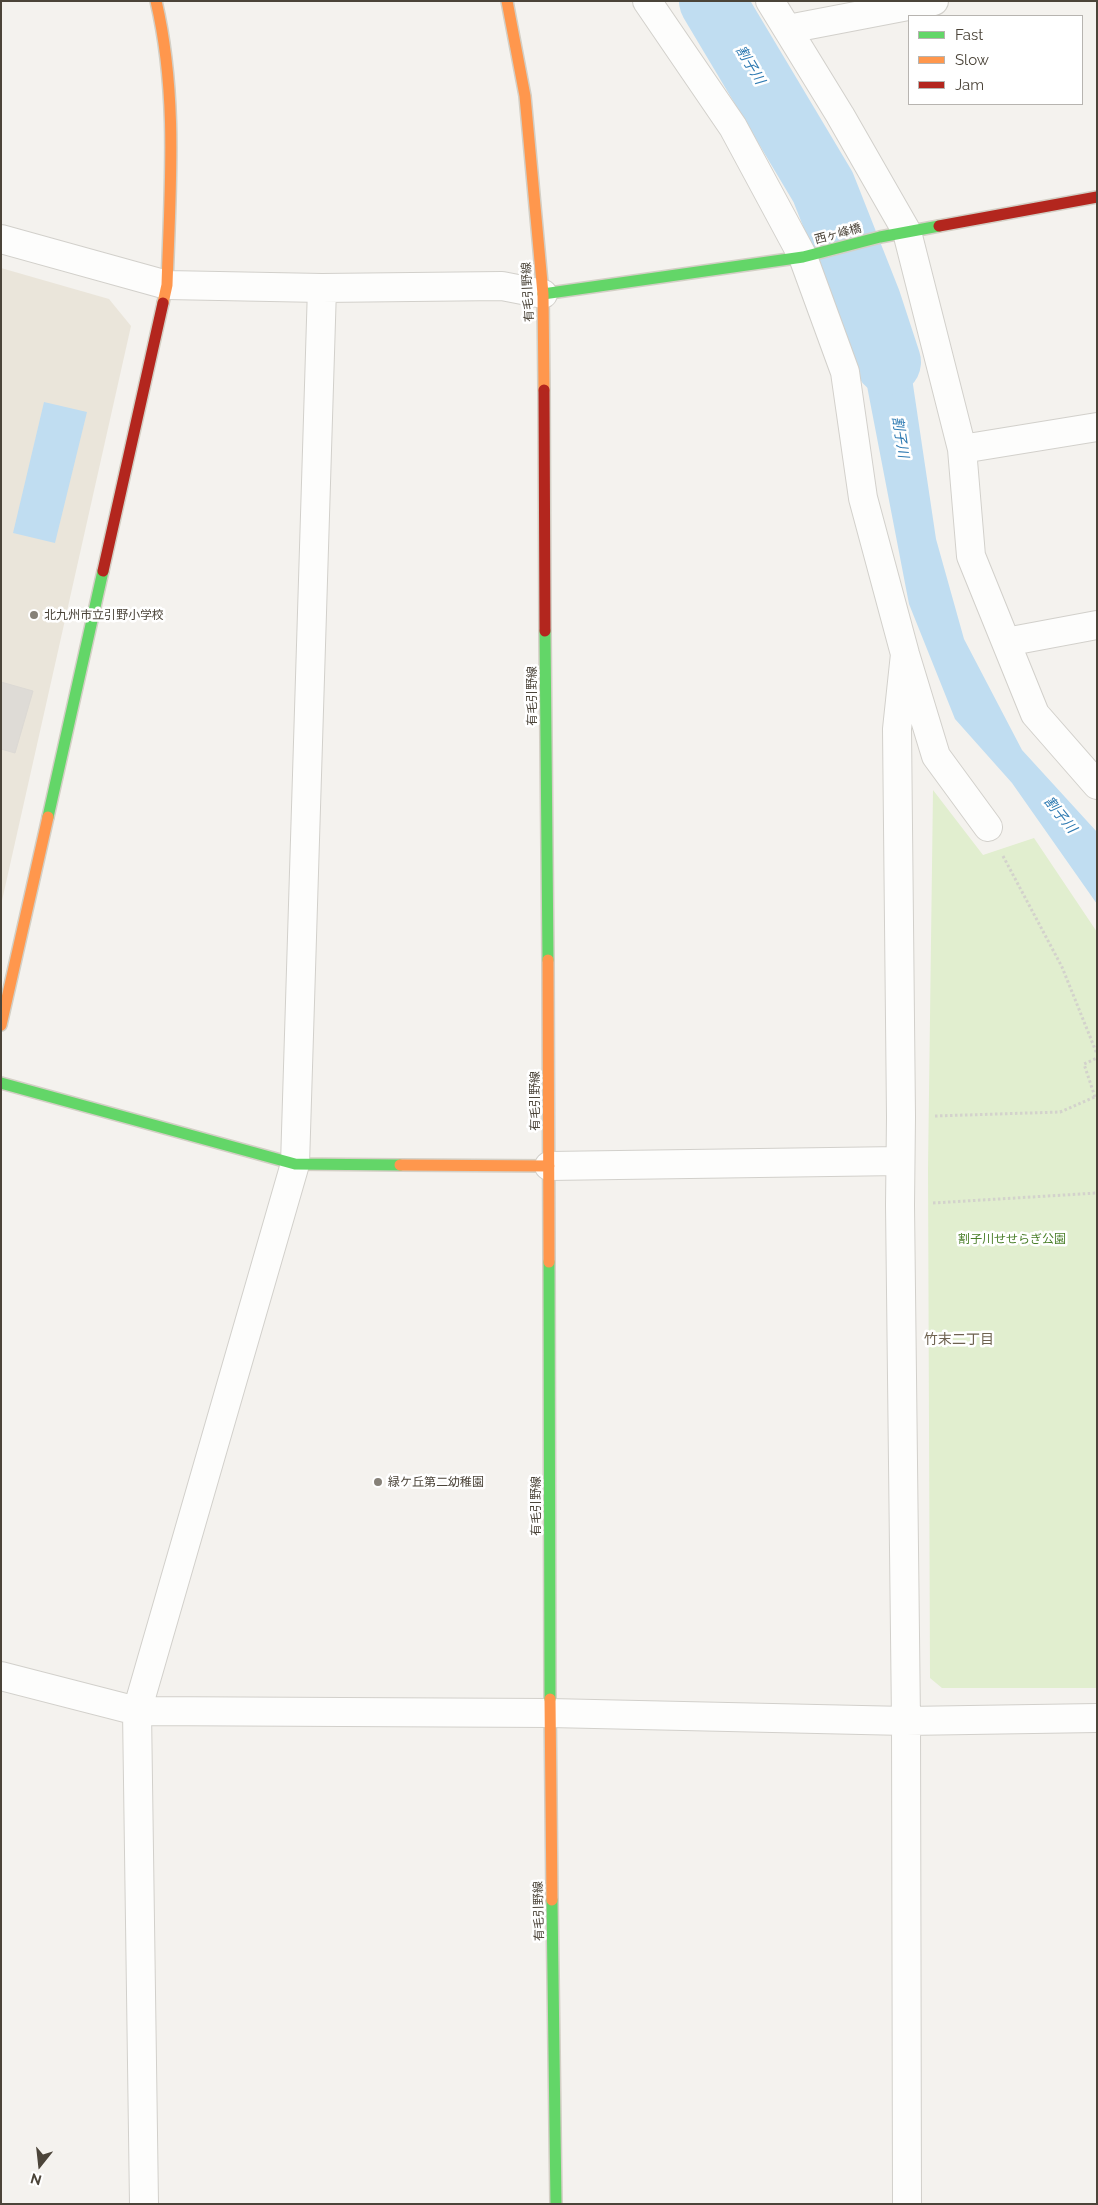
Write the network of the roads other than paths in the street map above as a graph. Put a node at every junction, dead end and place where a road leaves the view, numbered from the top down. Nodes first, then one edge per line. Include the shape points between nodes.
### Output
1 (156, 1) edge
2 (507, 1) edge
3 (647, 1) edge
4 (770, 1) edge
5 (934, 1) edge
6 (788, 29) junction
7 (1097, 196) edge
8 (907, 232) junction
9 (1, 239) edge
10 (803, 257) junction
11 (167, 285) junction
12 (322, 288) junction
13 (543, 294) junction
14 (1097, 427) edge
15 (962, 449) junction
16 (1097, 625) edge
17 (1006, 642) junction
18 (905, 654) junction
19 (1097, 785) edge
20 (988, 828) road end
21 (1, 1025) edge
22 (1, 1083) edge
23 (900, 1160) junction
24 (295, 1164) junction
25 (550, 1166) junction
26 (1, 1676) edge
27 (137, 1711) junction
28 (550, 1714) junction
29 (1097, 1718) edge
30 (906, 1721) junction
31 (144, 2204) edge
32 (556, 2204) edge
33 (907, 2204) edge

1 - 11 main road via 164,35 172,146
2 - 13 main road, 有毛引野線 via 525,96
3 - 10 street via 733,127
4 - 6 street
5 - 6 street
6 - 8 street
7 - 8 main road, 西ヶ峰橋
8 - 10 main road, 西ヶ峰橋
8 - 15 street
9 - 11 street
10 - 13 main road, 西ヶ峰橋
10 - 18 street via 845,372 863,498
11 - 12 street
11 - 21 main road
12 - 13 street via 502,286
12 - 24 street
13 - 25 main road, 有毛引野線
14 - 15 street
15 - 17 street via 971,556
16 - 17 street
17 - 19 street via 1035,714
18 - 20 street via 936,756
18 - 23 street via 897,728
22 - 24 main road
23 - 25 street
23 - 30 street
24 - 25 main road
24 - 27 street
25 - 28 main road, 有毛引野線
26 - 27 street
27 - 28 street
27 - 31 street
28 - 30 street
28 - 32 main road, 有毛引野線
29 - 30 street
30 - 33 street

